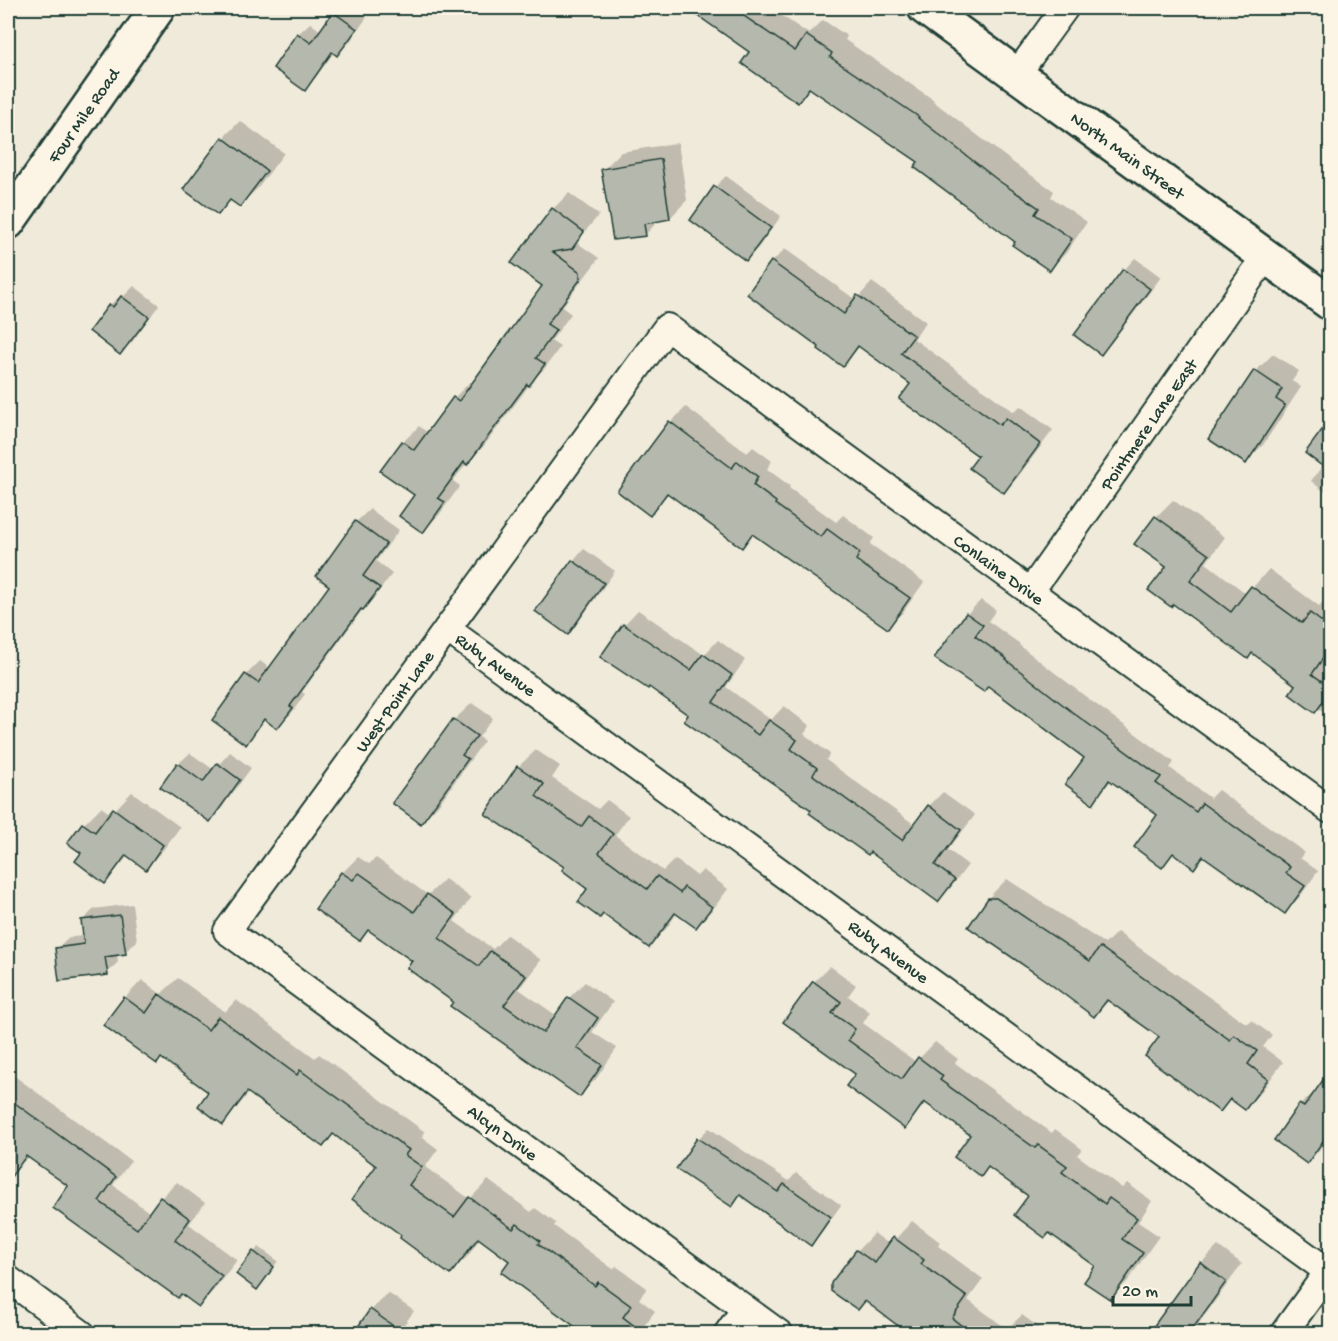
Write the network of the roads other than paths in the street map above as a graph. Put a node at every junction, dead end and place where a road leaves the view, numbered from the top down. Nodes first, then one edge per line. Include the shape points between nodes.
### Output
1 (158, 8) edge
2 (925, 8) edge
3 (1065, 8) edge
4 (1017, 74) junction
5 (8, 222) edge
6 (1266, 256) junction
7 (1330, 303) edge
8 (667, 327) joint
9 (1030, 592) junction
10 (447, 629) junction
11 (1330, 810) edge
12 (226, 930) joint
13 (1330, 1271) edge
14 (8, 1280) edge
15 (746, 1309) junction
16 (82, 1334) edge
17 (727, 1334) edge
18 (780, 1334) edge
19 (1283, 1334) edge

1 - 5 main road, Four Mile Road
2 - 4 main road, North Main Street
3 - 4 street
4 - 6 main road, North Main Street
6 - 7 main road, North Main Street
6 - 9 street, Pointmere Lane East
8 - 9 street, Conlaine Drive
8 - 10 street, West Point Lane
9 - 11 street, Conlaine Drive
10 - 12 street, West Point Lane
10 - 13 street, Ruby Avenue
12 - 15 street, Alcyn Drive
13 - 19 street
14 - 16 street
15 - 17 street
15 - 18 street, Alcyn Drive

